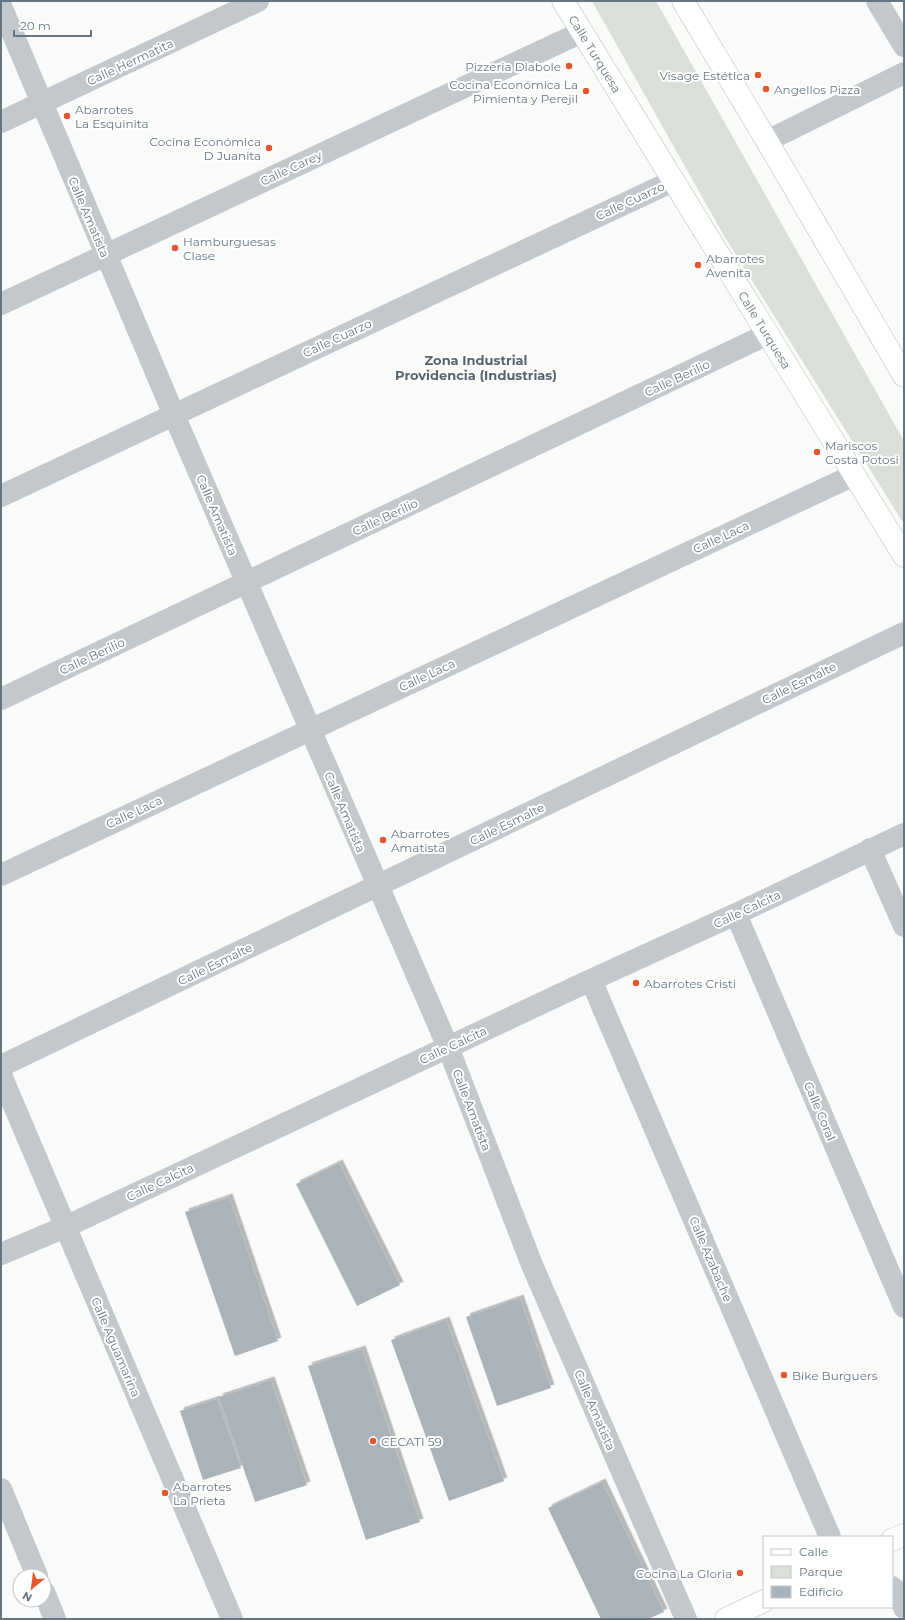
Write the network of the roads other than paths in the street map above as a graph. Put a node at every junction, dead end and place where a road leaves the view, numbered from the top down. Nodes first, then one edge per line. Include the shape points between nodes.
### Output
1 (258, 1) edge
2 (563, 1) edge
3 (683, 1) edge
4 (877, 1) edge
5 (1, 6) edge
6 (582, 32) junction
7 (904, 46) edge
8 (904, 73) edge
9 (41, 104) junction
10 (1, 122) edge
11 (768, 141) junction
12 (673, 180) junction
13 (106, 255) junction
14 (1, 304) edge
15 (768, 334) junction
16 (904, 376) edge
17 (174, 415) junction
18 (854, 475) junction
19 (1, 496) edge
20 (904, 556) edge
21 (246, 583) junction
22 (904, 633) edge
23 (1, 699) edge
24 (310, 730) junction
25 (904, 834) edge
26 (870, 849) junction
27 (1, 875) edge
28 (377, 886) junction
29 (736, 914) junction
30 (904, 926) edge
31 (591, 980) junction
32 (448, 1047) junction
33 (1, 1066) edge
34 (1, 1075) edge
35 (65, 1227) junction
36 (1, 1254) edge
37 (904, 1308) edge
38 (1, 1488) edge
39 (904, 1535) edge
40 (830, 1536) edge
41 (893, 1540) edge
42 (34, 1568) edge
43 (893, 1588) edge
44 (763, 1601) edge
45 (51, 1608) edge
46 (904, 1608) edge
47 (55, 1619) edge
48 (232, 1619) edge
49 (686, 1619) edge
50 (726, 1619) edge

1 - 9 street, Calle Hermatita
2 - 6 main road, Calle Turquesa
3 - 11 main road
4 - 7 street
5 - 9 street, Calle Amatista
6 - 12 main road, Calle Turquesa
6 - 13 street, Calle Carey
8 - 11 street
9 - 10 street, Calle Hermatita
9 - 13 street, Calle Amatista
11 - 16 main road
12 - 15 main road, Calle Turquesa
12 - 17 street, Calle Cuarzo
13 - 14 street, Calle Carey
13 - 17 street, Calle Amatista
15 - 18 main road, Calle Turquesa
15 - 21 street, Calle Berilio
17 - 19 street, Calle Cuarzo
17 - 21 street, Calle Amatista
18 - 20 main road, Calle Turquesa
18 - 24 street, Calle Laca
21 - 23 street, Calle Berilio
21 - 24 street, Calle Amatista
22 - 28 street, Calle Esmalte
24 - 27 street, Calle Laca
24 - 28 street, Calle Amatista
25 - 26 street, Calle Calcita
26 - 29 street, Calle Calcita
26 - 30 street
28 - 32 street, Calle Amatista
28 - 33 street, Calle Esmalte
29 - 31 street, Calle Calcita
29 - 37 street, Calle Coral
31 - 32 street, Calle Calcita
31 - 40 street, Calle Azabache
32 - 35 street, Calle Calcita
32 - 49 street, Calle Amatista via 532,1265
34 - 35 street, Calle Aguamarina
35 - 36 street, Calle Calcita
35 - 48 street, Calle Aguamarina
38 - 42 street
39 - 41 main road
43 - 46 street
44 - 50 main road
45 - 47 street

